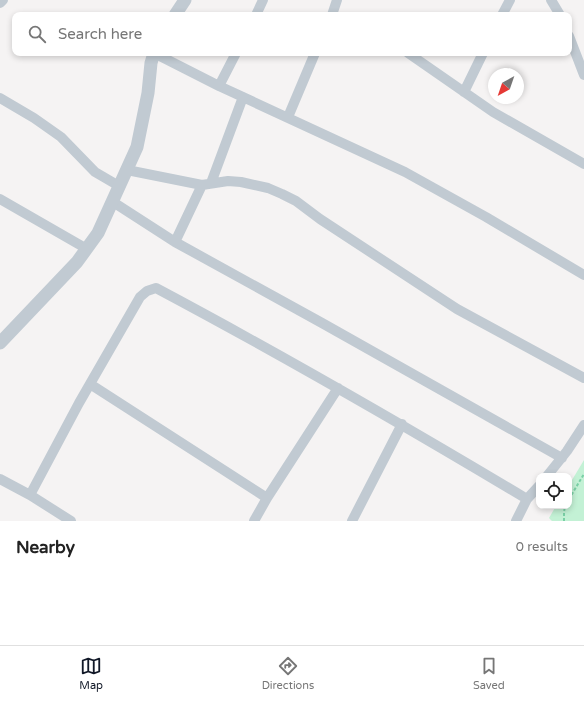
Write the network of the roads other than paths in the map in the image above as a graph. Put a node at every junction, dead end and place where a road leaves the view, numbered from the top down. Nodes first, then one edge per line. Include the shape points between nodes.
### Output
1 (2, 0) edge
2 (185, 0) edge
3 (264, 0) edge
4 (337, 0) edge
5 (510, 0) edge
6 (551, 0) edge
7 (0, 3) edge
8 (177, 12) edge
9 (258, 12) edge
10 (333, 12) edge
11 (504, 12) edge
12 (558, 12) edge
13 (572, 44) edge
14 (153, 56) edge
15 (160, 56) edge
16 (234, 56) edge
17 (315, 56) edge
18 (412, 56) edge
19 (482, 56) edge
20 (584, 75) edge
21 (218, 86) junction
22 (464, 92) junction
23 (243, 97) junction
24 (0, 98) edge
25 (288, 117) junction
26 (584, 164) edge
27 (126, 170) junction
28 (207, 184) junction
29 (119, 186) junction
30 (0, 199) edge
31 (112, 202) junction
32 (175, 242) junction
33 (87, 249) junction
34 (584, 275) edge
35 (0, 343) edge
36 (584, 378) edge
37 (90, 384) junction
38 (338, 388) junction
39 (402, 424) junction
40 (584, 425) edge
41 (562, 458) junction
42 (550, 473) edge
43 (0, 479) edge
44 (536, 489) edge
45 (30, 495) junction
46 (267, 498) junction
47 (527, 499) junction
48 (71, 521) edge
49 (254, 521) edge
50 (352, 521) edge
51 (516, 521) edge

1 - 7 street
2 - 8 street
3 - 9 street
4 - 10 street
5 - 11 street
6 - 12 street
13 - 20 street
14 - 27 street via 137,147
15 - 21 street
16 - 21 street
17 - 25 street
18 - 22 street
19 - 22 street
21 - 23 street
22 - 26 street via 493,112
23 - 25 street
23 - 28 street
24 - 29 street via 61,137 95,172
25 - 34 street via 405,172
27 - 28 street
27 - 29 street
28 - 32 street
28 - 36 street via 241,182 268,188 289,198 457,309
29 - 31 street
30 - 33 street
31 - 32 street
31 - 33 street via 98,234
32 - 41 street
33 - 35 street via 66,275
37 - 38 street via 140,297 156,288
37 - 45 street
37 - 46 street
38 - 39 street
38 - 46 street
39 - 47 street
39 - 50 street
40 - 41 street
41 - 42 street
43 - 45 street
44 - 47 street
45 - 48 street
46 - 49 street
47 - 51 street

